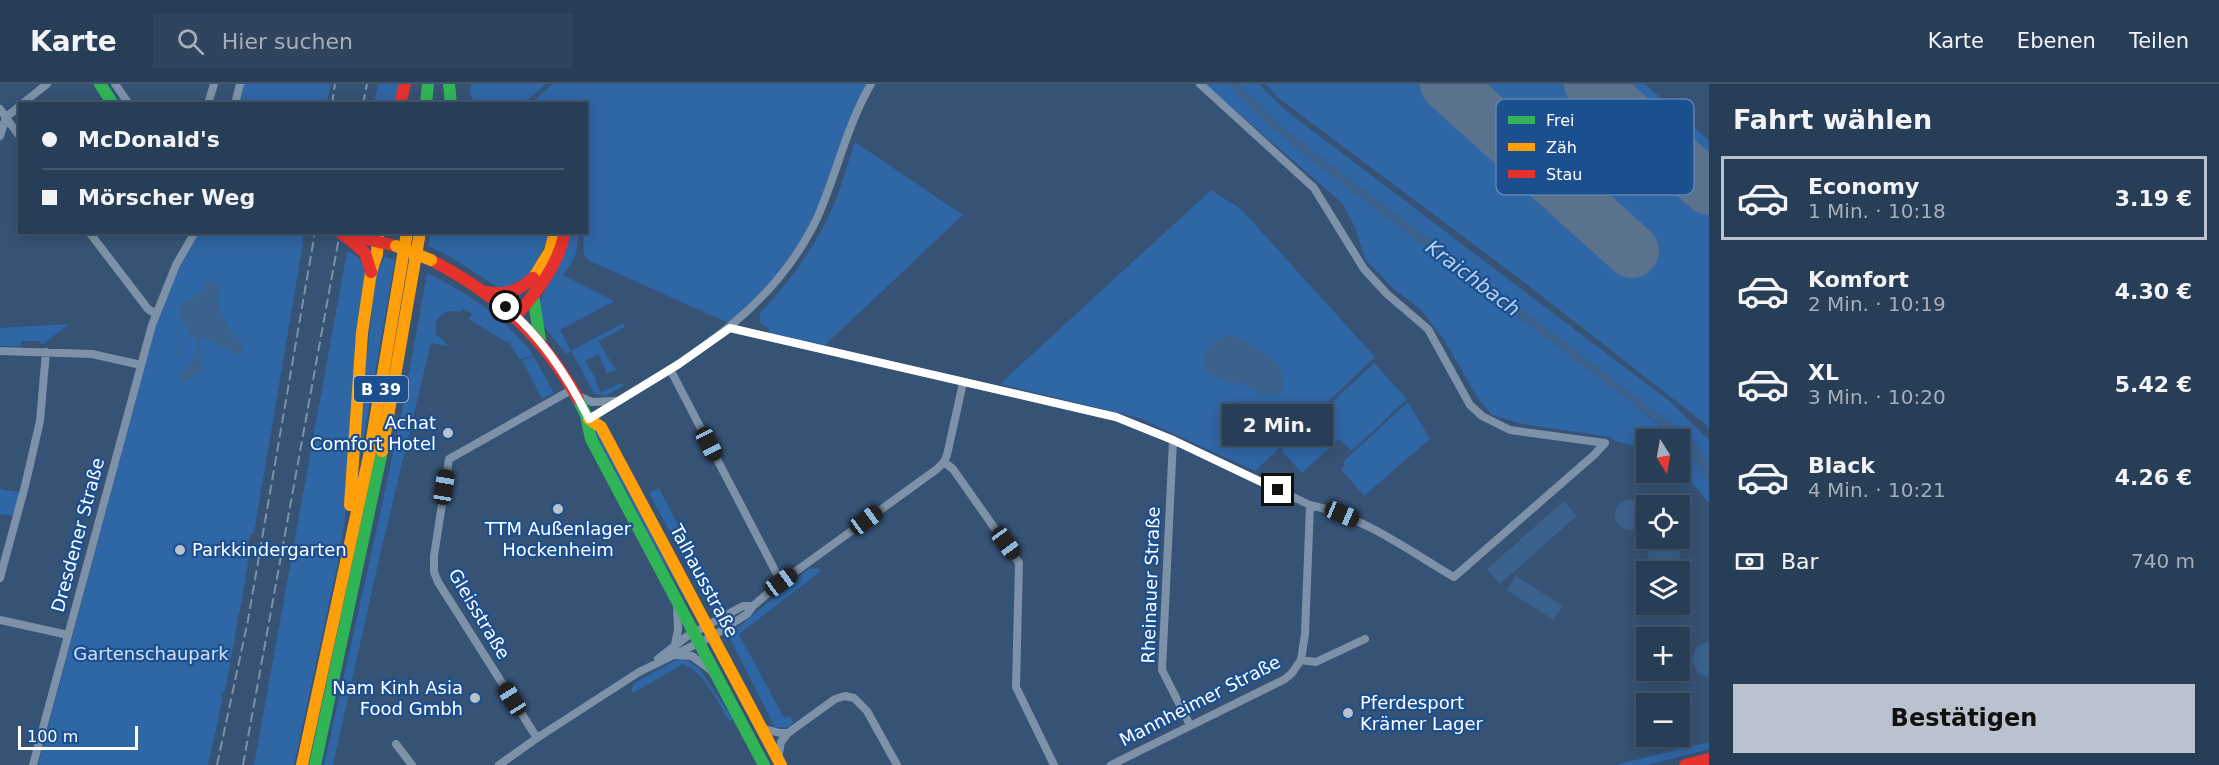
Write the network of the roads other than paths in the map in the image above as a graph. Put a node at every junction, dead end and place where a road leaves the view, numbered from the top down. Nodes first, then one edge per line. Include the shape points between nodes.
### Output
1 (47, 84) edge
2 (213, 84) edge
3 (240, 84) edge
4 (405, 84) edge
5 (428, 84) edge
6 (441, 84) edge
7 (449, 84) edge
8 (871, 84) edge
9 (1200, 84) edge
10 (105, 85) edge
11 (25, 102) edge
12 (112, 102) edge
13 (126, 102) edge
14 (208, 102) edge
15 (236, 102) edge
16 (400, 102) edge
17 (426, 102) edge
18 (439, 102) edge
19 (451, 102) edge
20 (18, 107) edge
21 (0, 109) edge
22 (6, 117) junction
23 (18, 134) edge
24 (0, 136) edge
25 (91, 234) edge
26 (194, 234) edge
27 (407, 234) edge
28 (420, 234) edge
29 (554, 234) edge
30 (566, 234) edge
31 (347, 235) edge
32 (378, 237) edge
33 (371, 272) junction
34 (533, 278) junction
35 (488, 292) junction
36 (533, 295) junction
37 (513, 313) junction
38 (156, 314) junction
39 (730, 328) junction
40 (540, 340) junction
41 (0, 351) edge
42 (46, 352) junction
43 (141, 365) junction
44 (670, 369) junction
45 (963, 383) junction
46 (574, 392) junction
47 (619, 400) junction
48 (589, 419) junction
49 (1173, 440) junction
50 (944, 462) junction
51 (1310, 505) junction
52 (351, 544) junction
53 (0, 578) edge
54 (781, 582) junction
55 (677, 602) junction
56 (0, 620) edge
57 (710, 631) junction
58 (68, 635) junction
59 (696, 637) junction
60 (1365, 639) dead end
61 (675, 644) junction
62 (675, 655) junction
63 (1301, 660) junction
64 (653, 663) junction
65 (716, 674) junction
66 (1190, 725) junction
67 (761, 728) junction
68 (788, 733) junction
69 (537, 738) junction
70 (396, 744) dead end
71 (1709, 759) edge
72 (779, 762) edge
73 (33, 765) edge
74 (302, 765) edge
75 (315, 765) edge
76 (412, 765) edge
77 (499, 765) edge
78 (764, 765) edge
79 (897, 765) edge
80 (1054, 765) edge
81 (1112, 765) edge
82 (1685, 765) edge

1 - 11 street
2 - 14 street
3 - 15 street
4 - 16 main road
5 - 17 main road
6 - 18 main road
7 - 19 main road
8 - 39 street via 805,241 777,281
9 - 51 street via 1314,188 1364,269 1428,329 1470,405 1482,416 1510,430 1605,443 1454,577 1354,519
10 - 12 main road
10 - 13 street
20 - 22 street
21 - 22 street
22 - 23 street
22 - 24 street
25 - 38 street via 148,309
26 - 38 street, Dresdener Straße
27 - 52 main road, B 39
28 - 75 main road, B 39 via 375,490
29 - 34 main road via 550,251
30 - 36 main road via 555,265
31 - 32 main road, Talhausstraße
31 - 33 main road via 363,251
32 - 33 main road, B 39
32 - 35 main road, Talhausstraße, bridge via 456,271
33 - 52 main road, B 39 via 358,378 349,515
34 - 35 main road via 510,294
34 - 37 main road
35 - 37 main road, Talhausstraße
36 - 37 main road
36 - 40 main road
37 - 40 main road, Talhausstraße
38 - 43 street, Dresdener Straße
39 - 44 street
39 - 45 street
40 - 46 main road, Talhausstraße
41 - 42 street
42 - 43 street via 92,354
42 - 53 street via 40,421
43 - 58 street, Dresdener Straße
44 - 47 street
44 - 54 street
45 - 49 street via 1116,417
45 - 50 street
46 - 47 street via 600,403
46 - 48 main road, Talhausstraße
46 - 69 street, Gleisstraße via 449,459 433,564 438,582
47 - 48 street
48 - 55 main road, Talhausstraße via 589,434
48 - 57 main road, Talhausstraße via 601,427
49 - 51 street
49 - 66 street, Rheinauer Straße via 1162,670
50 - 54 street
50 - 80 street via 953,469 1019,563 1016,687
51 - 63 street
52 - 74 main road, B 39
54 - 57 street via 747,614
55 - 59 main road, Talhausstraße
55 - 61 street
56 - 58 street
57 - 59 street
57 - 67 main road, Talhausstraße
58 - 73 street, Dresdener Straße
59 - 61 street
59 - 62 street
59 - 65 main road, Talhausstraße
60 - 63 street, Mannheimer Straße via 1316,662
61 - 64 street
62 - 64 street
62 - 65 street via 692,656
63 - 66 street, Mannheimer Straße via 1285,679
64 - 69 street
65 - 78 main road, Talhausstraße
66 - 81 street, Mannheimer Straße
67 - 68 street
67 - 72 main road, Talhausstraße
68 - 72 street via 781,742
68 - 79 street via 840,696 850,696 874,722
69 - 77 street
70 - 76 street
71 - 82 main road

